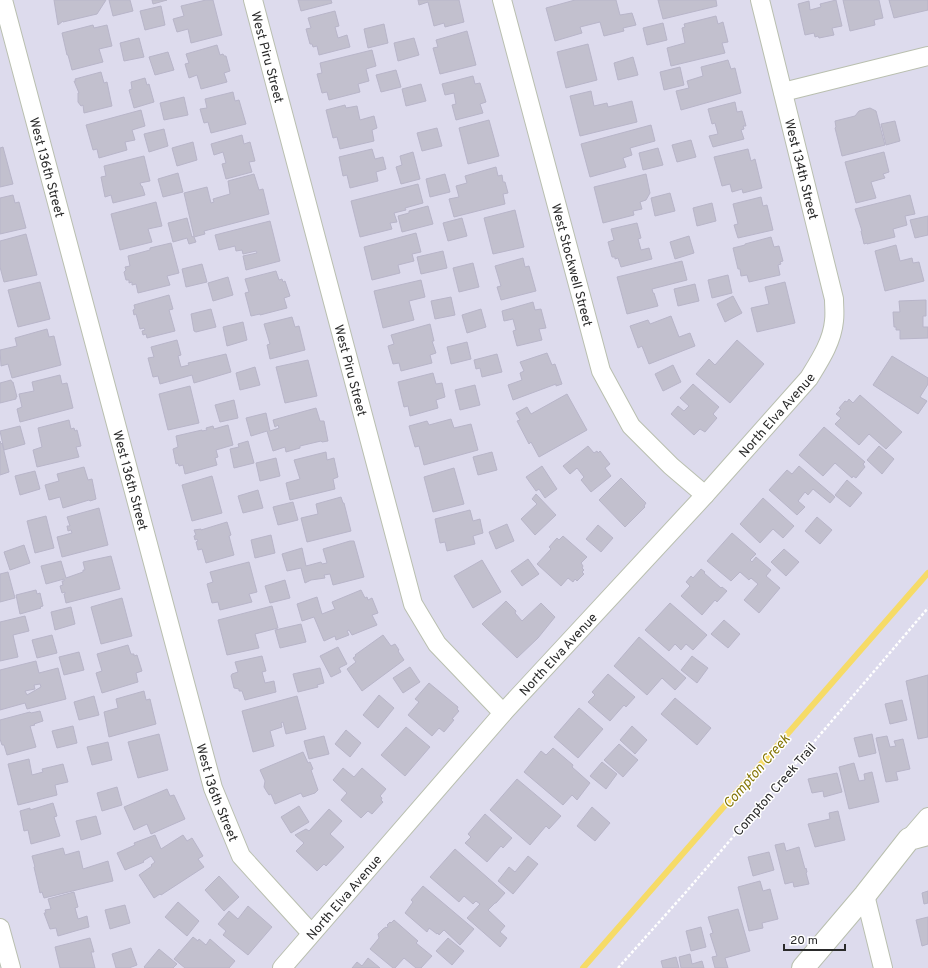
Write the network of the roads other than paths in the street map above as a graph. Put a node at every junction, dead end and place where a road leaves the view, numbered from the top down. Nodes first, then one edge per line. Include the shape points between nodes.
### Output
1 (3, 0) edge
2 (253, 0) edge
3 (502, 0) edge
4 (760, 0) edge
5 (928, 56) edge
6 (783, 92) junction
7 (830, 339) joint
8 (705, 495) junction
9 (503, 713) junction
10 (928, 817) edge
11 (918, 837) edge
12 (865, 895) junction
13 (0, 928) edge
14 (311, 933) junction
15 (11, 968) edge
16 (282, 968) edge
17 (803, 968) edge
18 (883, 968) edge

1 - 14 street, West 136th Street via 212,788 241,856
2 - 9 street, West Piru Street via 413,604 437,644
3 - 8 street, West Stockwell Street via 601,371 631,426 670,466
4 - 6 street, West 134th Street
5 - 6 street
6 - 7 street, West 134th Street via 834,299 834,320
7 - 8 street, North Elva Avenue via 809,378
8 - 9 street, North Elva Avenue
9 - 14 street, North Elva Avenue
10 - 11 street
11 - 12 street
12 - 17 street
12 - 18 street
13 - 15 street
14 - 16 street, North Elva Avenue

